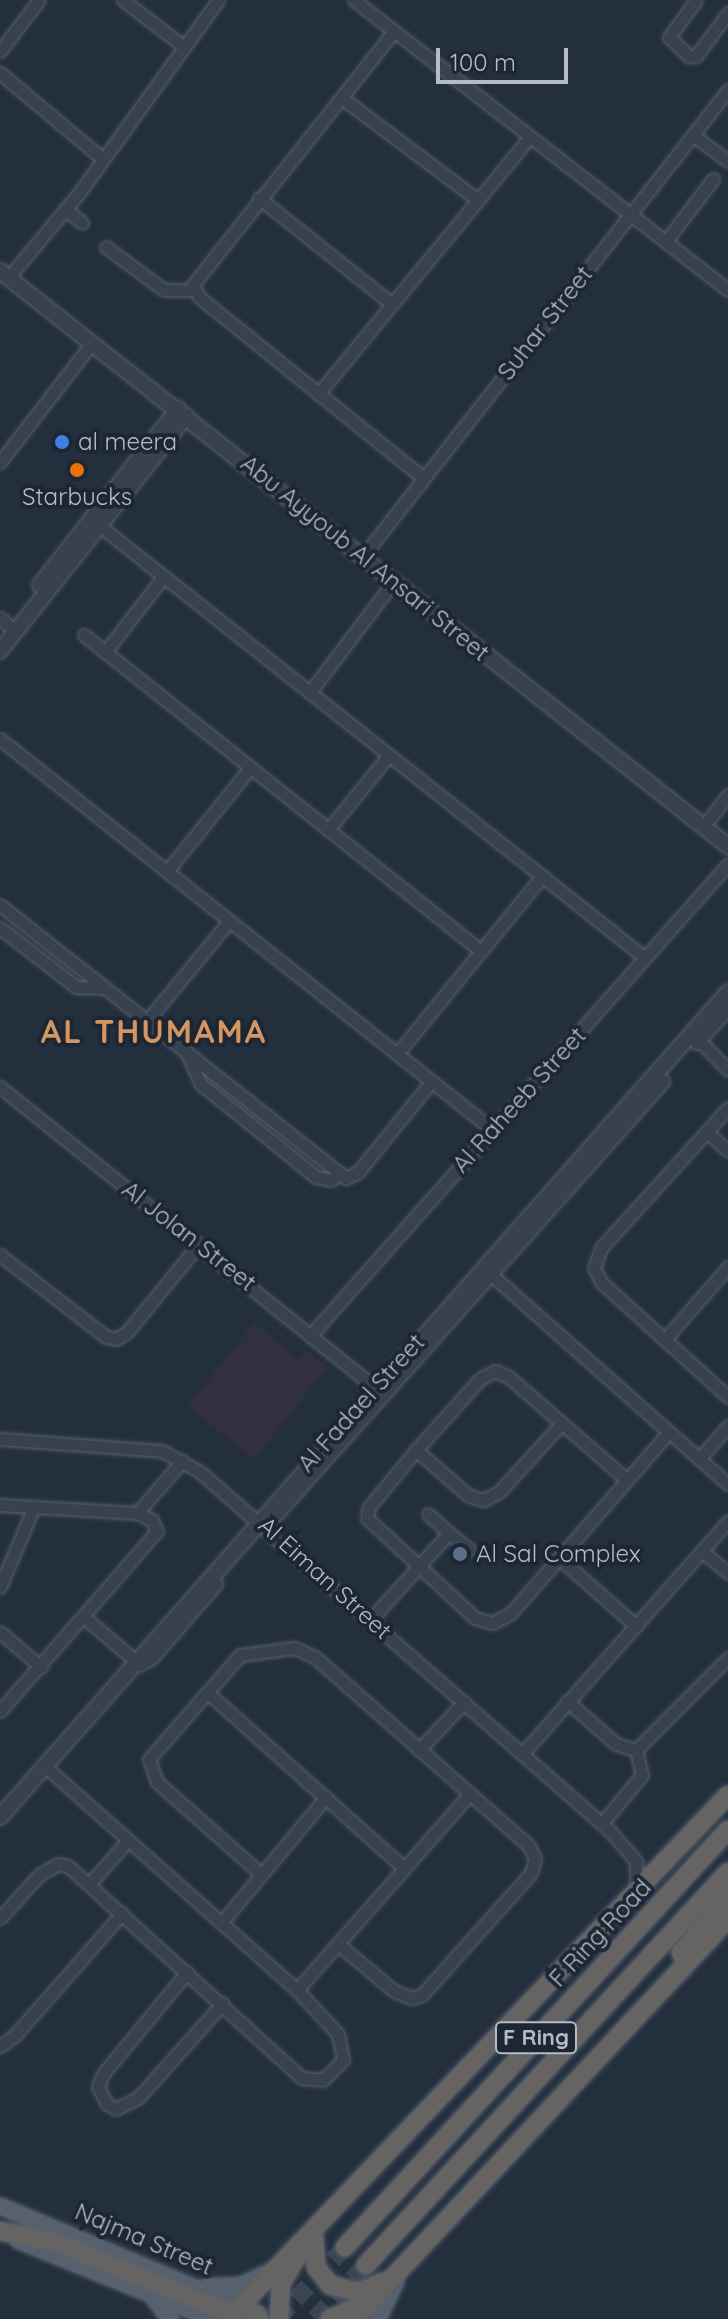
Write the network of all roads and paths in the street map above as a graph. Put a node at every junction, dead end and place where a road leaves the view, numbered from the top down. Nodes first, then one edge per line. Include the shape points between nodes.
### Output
1 (39, 0) edge
2 (123, 0) edge
3 (218, 0) edge
4 (354, 0) edge
5 (696, 0) edge
6 (728, 13) edge
7 (394, 31) junction
8 (184, 47) junction
9 (0, 51) edge
10 (0, 73) edge
11 (728, 90) edge
12 (342, 98) junction
13 (694, 136) junction
14 (529, 138) junction
15 (103, 159) junction
16 (728, 161) edge
17 (713, 179) dead end
18 (259, 198) junction
19 (478, 200) junction
20 (65, 209) junction
21 (631, 214) junction
22 (82, 223) dead end
23 (666, 241) junction
24 (106, 247) dead end
25 (4, 274) edge
26 (726, 285) edge
27 (193, 290) junction
28 (392, 304) junction
29 (92, 343) junction
30 (318, 394) junction
31 (182, 413) junction
32 (0, 462) edge
33 (423, 478) junction
34 (96, 522) junction
35 (363, 556) junction
36 (164, 576) junction
37 (394, 581) junction
38 (6, 628) edge
39 (84, 635) dead end
40 (0, 651) edge
41 (105, 652) junction
42 (310, 692) junction
43 (0, 739) edge
44 (389, 755) junction
45 (250, 768) junction
46 (728, 795) edge
47 (703, 827) junction
48 (328, 830) junction
49 (728, 846) edge
50 (728, 864) edge
51 (167, 871) junction
52 (542, 876) junction
53 (0, 905) edge
54 (229, 921) junction
55 (0, 928) edge
56 (481, 951) junction
57 (645, 958) junction
58 (105, 988) junction
59 (728, 992) edge
60 (722, 1007) edge
61 (147, 1021) junction
62 (697, 1043) junction
63 (184, 1047) junction
64 (397, 1054) junction
65 (728, 1070) edge
66 (431, 1082) junction
67 (0, 1087) edge
68 (728, 1108) edge
69 (493, 1130) junction
70 (707, 1132) junction
71 (728, 1151) edge
72 (339, 1174) junction
73 (199, 1244) junction
74 (0, 1255) edge
75 (728, 1267) edge
76 (486, 1270) junction
77 (310, 1336) junction
78 (666, 1338) junction
79 (375, 1387) junction
80 (728, 1397) edge
81 (561, 1424) junction
82 (728, 1426) edge
83 (355, 1427) junction
84 (668, 1433) junction
85 (0, 1439) edge
86 (416, 1450) junction
87 (699, 1459) junction
88 (182, 1461) junction
89 (627, 1480) junction
90 (728, 1484) edge
91 (0, 1505) edge
92 (34, 1507) junction
93 (137, 1513) junction
94 (428, 1514) dead end
95 (728, 1521) edge
96 (262, 1522) junction
97 (449, 1533) junction
98 (469, 1549) dead end
99 (702, 1551) junction
100 (559, 1558) junction
101 (417, 1569) junction
102 (728, 1573) edge
103 (0, 1587) edge
104 (85, 1618) junction
105 (371, 1619) junction
106 (636, 1626) junction
107 (0, 1632) edge
108 (728, 1658) edge
109 (139, 1664) junction
110 (41, 1667) junction
111 (207, 1692) junction
112 (567, 1701) junction
113 (464, 1702) junction
114 (0, 1711) edge
115 (419, 1750) junction
116 (636, 1750) junction
117 (522, 1754) junction
118 (45, 1766) junction
119 (470, 1794) junction
120 (728, 1795) edge
121 (326, 1797) junction
122 (0, 1817) edge
123 (602, 1823) junction
124 (728, 1830) edge
125 (128, 1840) junction
126 (404, 1868) junction
127 (728, 1872) edge
128 (261, 1874) junction
129 (90, 1883) junction
130 (636, 1889) junction
131 (728, 1897) edge
132 (122, 1913) junction
133 (0, 1918) edge
134 (728, 1919) edge
135 (221, 1923) junction
136 (338, 1944) junction
137 (187, 1972) junction
138 (297, 1990) junction
139 (223, 2003) junction
140 (0, 2046) edge
141 (577, 2078) junction
142 (361, 2179) junction
143 (0, 2206) edge
144 (0, 2232) edge
145 (314, 2237) junction
146 (345, 2247) tunnel mouth
147 (407, 2262) junction
148 (366, 2265) tunnel mouth
149 (270, 2272) junction
150 (392, 2277) junction
151 (197, 2287) junction
152 (149, 2293) junction
153 (370, 2301) junction
154 (247, 2316) edge
155 (170, 2319) edge
156 (213, 2319) edge
157 (279, 2319) edge
158 (330, 2319) edge
159 (354, 2319) edge
160 (378, 2319) edge

1 - 9 street
2 - 8 street
3 - 8 street
4 - 7 street
5 - 6 street via 669,37 689,56 696,56
7 - 12 street
7 - 14 street
8 - 15 street
10 - 15 street
11 - 13 street, Suhar Street
12 - 18 street
12 - 19 street
13 - 16 street
13 - 21 street, Suhar Street
14 - 19 street
14 - 21 street
15 - 20 street
17 - 23 street
18 - 27 street via 195,280
18 - 28 street
19 - 28 street
20 - 22 street
20 - 25 street
21 - 23 street
21 - 33 street, Suhar Street
23 - 26 street
24 - 27 street via 164,290
25 - 29 street, Abu Ayyoub Al Ansari Street
27 - 30 street
28 - 30 street
29 - 31 street, Abu Ayyoub Al Ansari Street
29 - 32 street
30 - 33 street
31 - 34 street
31 - 35 street, Abu Ayyoub Al Ansari Street
33 - 35 street, Suhar Street
34 - 36 street
34 - 38 street
35 - 37 street, Abu Ayyoub Al Ansari Street
36 - 41 street
36 - 42 street
37 - 42 street
37 - 47 street, Abu Ayyoub Al Ansari Street
38 - 40 street
39 - 41 street
41 - 45 street
42 - 44 street
43 - 51 street
44 - 48 street
44 - 52 street
45 - 48 street
45 - 51 street
46 - 47 street
47 - 49 street, Abu Ayyoub Al Ansari Street
48 - 56 street
50 - 57 street, Al Raheeb Street
51 - 54 street
52 - 56 street
52 - 57 street
53 - 58 street
54 - 61 street
54 - 64 street
55 - 58 street via 76,987
56 - 64 street
57 - 69 street, Al Raheeb Street
58 - 61 street
59 - 60 street, Al Fadael Street
60 - 62 street
60 - 76 street, Al Fadael Street
61 - 63 street
62 - 65 street
62 - 76 street
63 - 72 street
63 - 72 street via 201,1084 316,1177 331,1180
64 - 66 street
66 - 69 street
66 - 72 street via 358,1172 346,1178
67 - 73 street, Al Jolan Street
68 - 70 street
69 - 77 street, Al Raheeb Street
70 - 71 street
70 - 78 street via 595,1258 602,1283
73 - 74 street via 116,1339 106,1337
73 - 77 street, Al Jolan Street
75 - 78 street
76 - 79 street, Al Fadael Street
76 - 83 street
76 - 84 street
77 - 79 street, Al Jolan Street
78 - 80 street
79 - 83 street via 377,1394
79 - 96 street, Al Fadael Street
81 - 86 street via 499,1492 483,1500 469,1496
81 - 86 street via 509,1377 495,1371 480,1379
81 - 89 street
82 - 87 street
83 - 96 street
84 - 87 street
84 - 89 street
85 - 88 street, Al Eiman Street via 151,1449
86 - 101 street via 367,1513 372,1528
87 - 90 street
88 - 93 street
88 - 96 street, Al Eiman Street
89 - 100 street
91 - 92 street
92 - 93 street
92 - 103 street
93 - 104 street via 152,1520 157,1531
94 - 97 street
95 - 99 street
96 - 105 street, Al Eiman Street
96 - 109 street via 144,1651
96 - 109 street via 224,1574 151,1658
97 - 98 street
97 - 101 street
99 - 102 street
99 - 106 street
100 - 101 street via 510,1614 492,1623 475,1618
100 - 106 street
101 - 105 street
104 - 109 street
104 - 110 street
105 - 113 street, Al Eiman Street
106 - 112 street
107 - 110 street
108 - 116 street
109 - 118 street
110 - 114 street
111 - 115 street via 240,1655 303,1649
111 - 121 street
111 - 128 street via 153,1751 149,1766 157,1782
112 - 116 street via 616,1744
112 - 117 street
113 - 115 street
113 - 117 street, Al Eiman Street
115 - 119 street
116 - 123 street via 642,1775
117 - 123 street, Al Eiman Street
118 - 122 street
118 - 125 street
119 - 126 street
119 - 136 street via 529,1846 535,1859 531,1873 422,1995 412,1998 394,1991
120 - 130 highway
121 - 126 street
121 - 128 street
123 - 130 street, Al Eiman Street via 636,1861
124 - 146 highway, F Ring Road / F Ring
125 - 129 street
125 - 135 street
126 - 136 street
127 - 148 highway, F Ring
128 - 135 street
129 - 132 street
129 - 133 street via 68,1866 49,1867
130 - 142 highway
131 - 141 highway
132 - 137 street
132 - 140 street
134 - 141 highway
135 - 138 street
136 - 138 street
137 - 139 street
137 - 139 street via 103,2074 98,2087 107,2104 116,2109 138,2098
138 - 139 street via 342,2041 338,2067 323,2080 302,2078
141 - 147 highway
142 - 145 highway
142 - 149 highway
143 - 151 main road, Najma Street
144 - 152 main road, Najma Street
144 - 154 highway via 55,2242
145 - 150 highway via 316,2267 338,2289 359,2292
145 - 157 highway via 286,2272 277,2297
147 - 150 highway
147 - 160 main road
149 - 151 main road via 230,2288
149 - 154 highway
150 - 153 highway
151 - 154 main road, Najma Street
152 - 155 main road
152 - 156 main road, Najma Street
153 - 158 highway
153 - 159 highway

